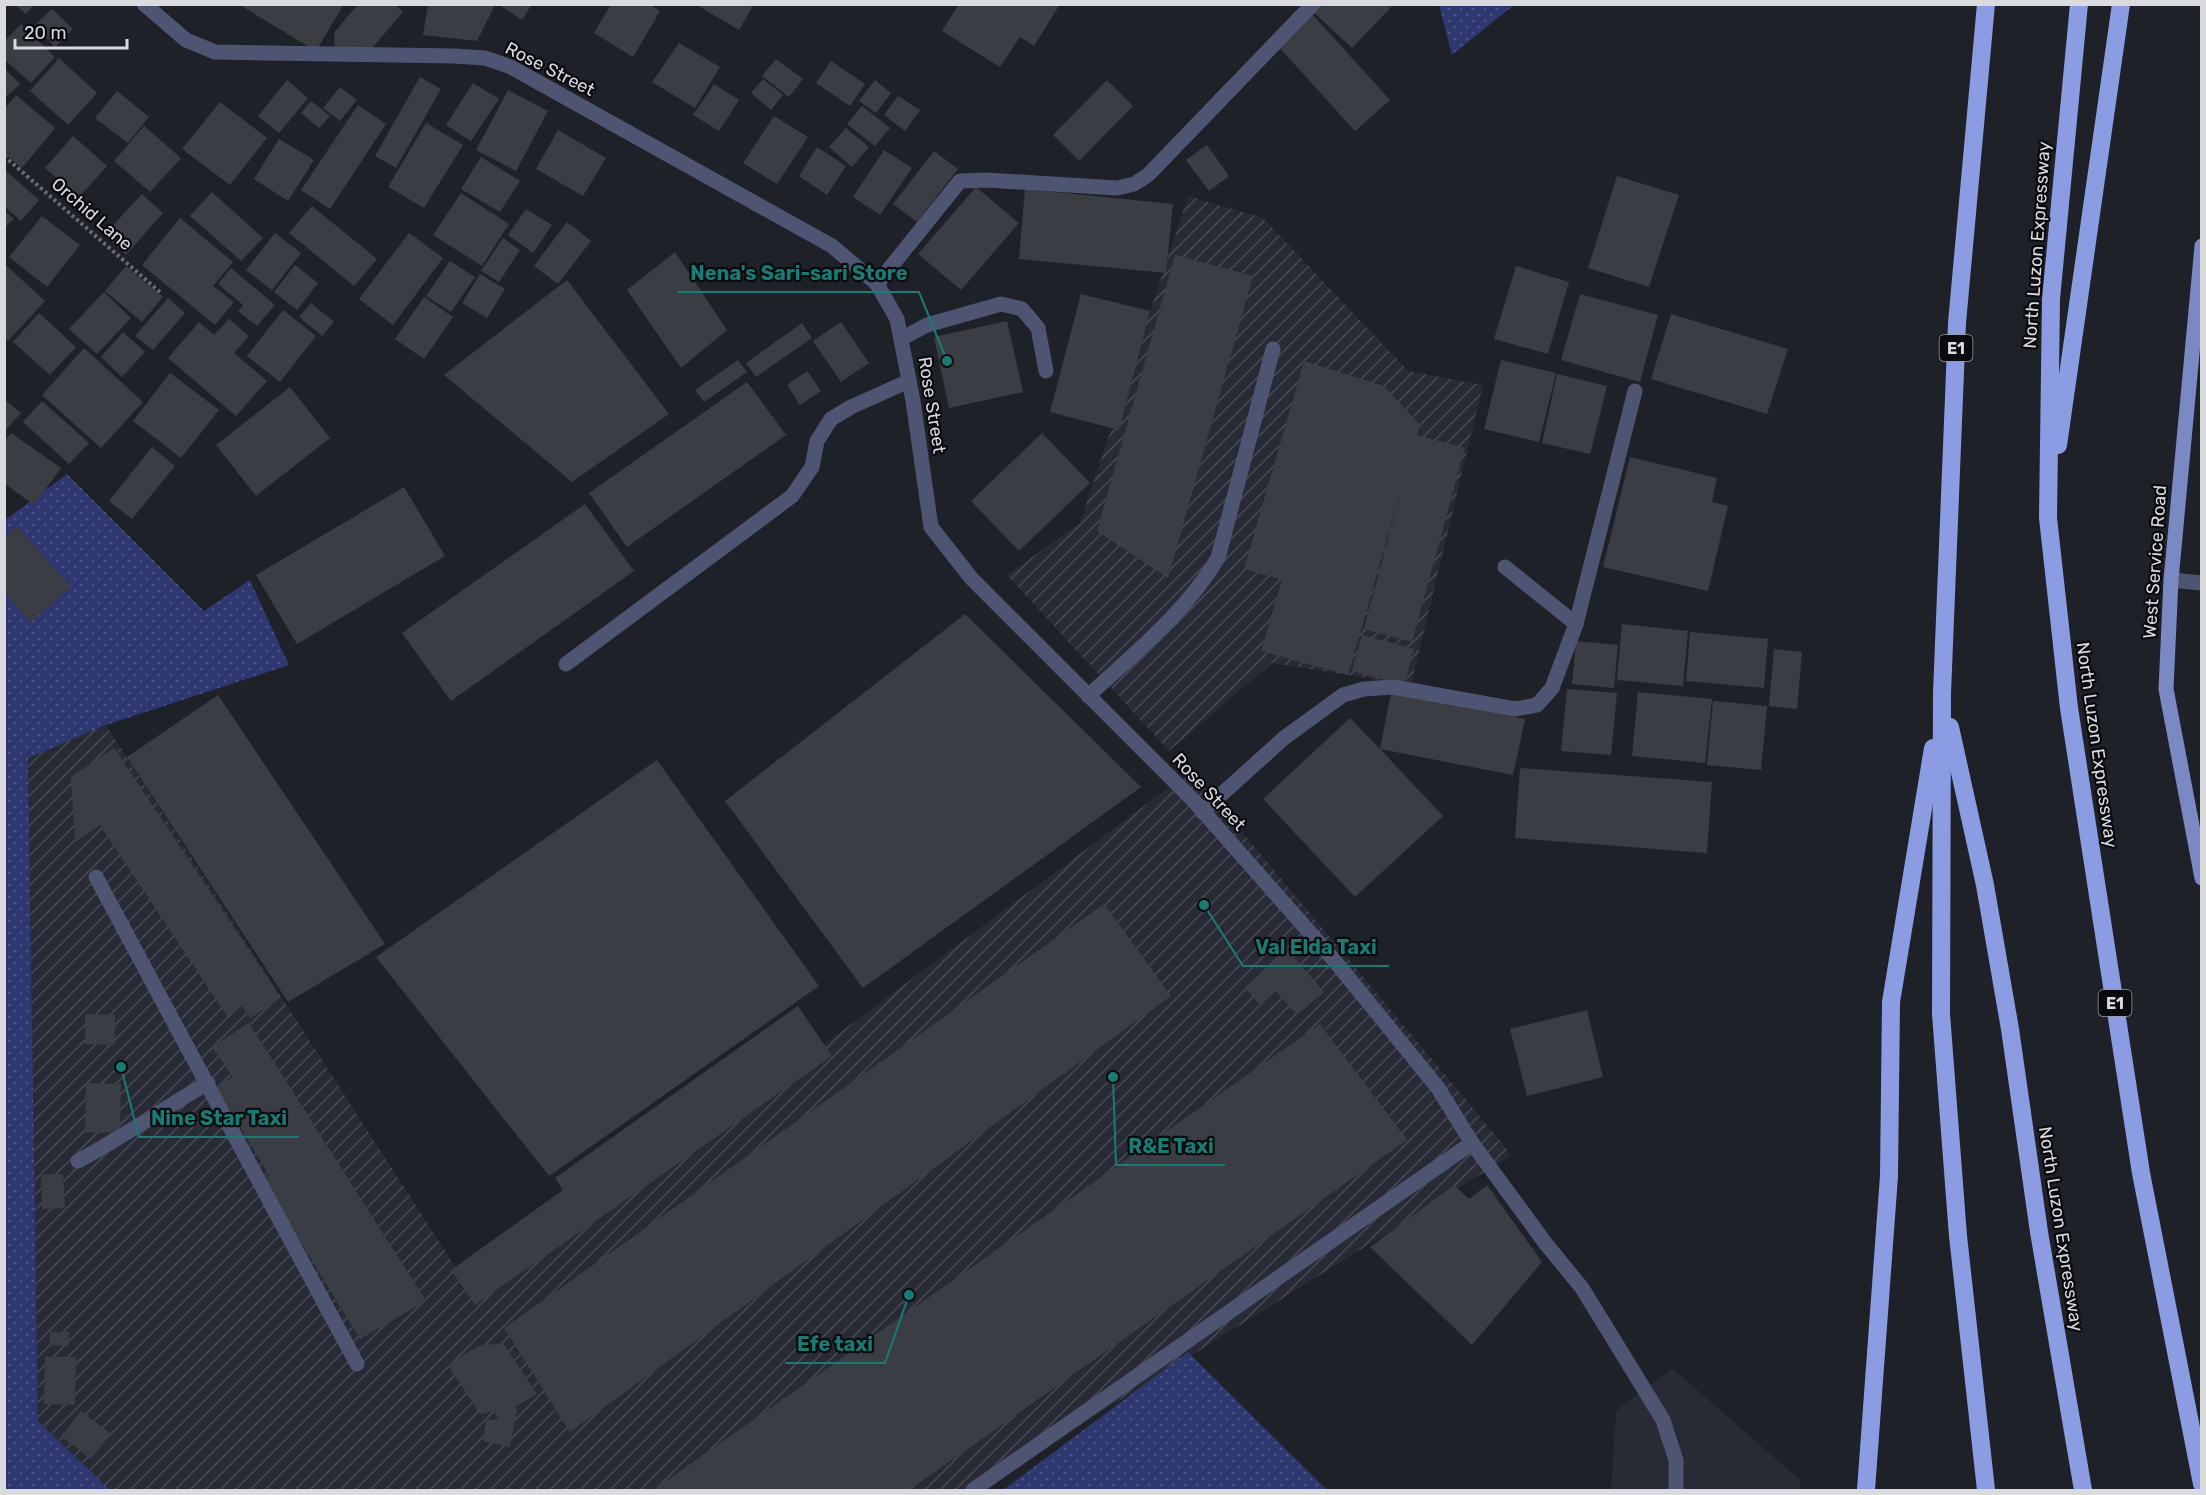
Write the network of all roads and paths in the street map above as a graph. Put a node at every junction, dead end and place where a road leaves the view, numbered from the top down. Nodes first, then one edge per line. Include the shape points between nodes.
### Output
1 (144, 4) edge
2 (1314, 4) edge
3 (1986, 4) edge
4 (2079, 4) edge
5 (2121, 4) edge
6 (4, 156) edge
7 (2202, 246) edge
8 (877, 284) junction
9 (161, 293) dead end
10 (901, 339) junction
11 (1274, 349) dead end
12 (1046, 371) dead end
13 (909, 381) junction
14 (1635, 392) dead end
15 (2048, 518) junction
16 (1505, 567) dead end
17 (2171, 580) junction
18 (2202, 583) edge
19 (1576, 624) junction
20 (566, 664) dead end
21 (1942, 693) junction
22 (1088, 696) junction
23 (1202, 812) junction
24 (96, 877) dead end
25 (2202, 878) edge
26 (208, 1083) junction
27 (1472, 1143) junction
28 (78, 1161) dead end
29 (357, 1364) dead end
30 (2202, 1484) edge
31 (972, 1491) edge
32 (1676, 1491) edge
33 (1866, 1491) edge
34 (1986, 1491) edge
35 (2083, 1491) edge

1 - 8 street, Rose Street via 186,40 215,52 454,56 485,58 511,67 832,246
2 - 8 street via 1148,175 1134,184 1117,188 960,181
3 - 21 highway, North Luzon Expressway / E1 via 1957,323
4 - 15 highway, North Luzon Expressway / E1 via 2050,299
5 - 15 highway
6 - 9 path, Orchid Lane
7 - 17 main road, West Service Road
8 - 10 street, Rose Street via 897,319
10 - 12 street via 927,325 1001,303 1022,309 1038,328
10 - 13 street, Rose Street
11 - 22 street via 1218,558 1202,585 1170,621
13 - 20 street via 831,419 817,441 812,467 792,496
13 - 22 street, Rose Street via 931,527 972,579
14 - 19 street
15 - 30 highway, North Luzon Expressway / E1 via 2069,708 2141,1173
16 - 19 street
17 - 18 street
17 - 25 main road, West Service Road via 2166,689
19 - 23 street via 1552,688 1537,705 1515,709 1393,687 1343,695 1284,738
21 - 33 highway, North Luzon Expressway / E1 via 1891,1002 1889,1176
21 - 34 highway, North Luzon Expressway / E1 via 1941,1014 1958,1236
21 - 35 highway, North Luzon Expressway / E1 via 1989,908
22 - 23 street, Rose Street
23 - 27 street, Rose Street via 1335,960 1438,1088
24 - 26 street
26 - 28 street
26 - 29 street
27 - 31 street
27 - 32 street, Rose Street via 1582,1288 1663,1420 1676,1460

